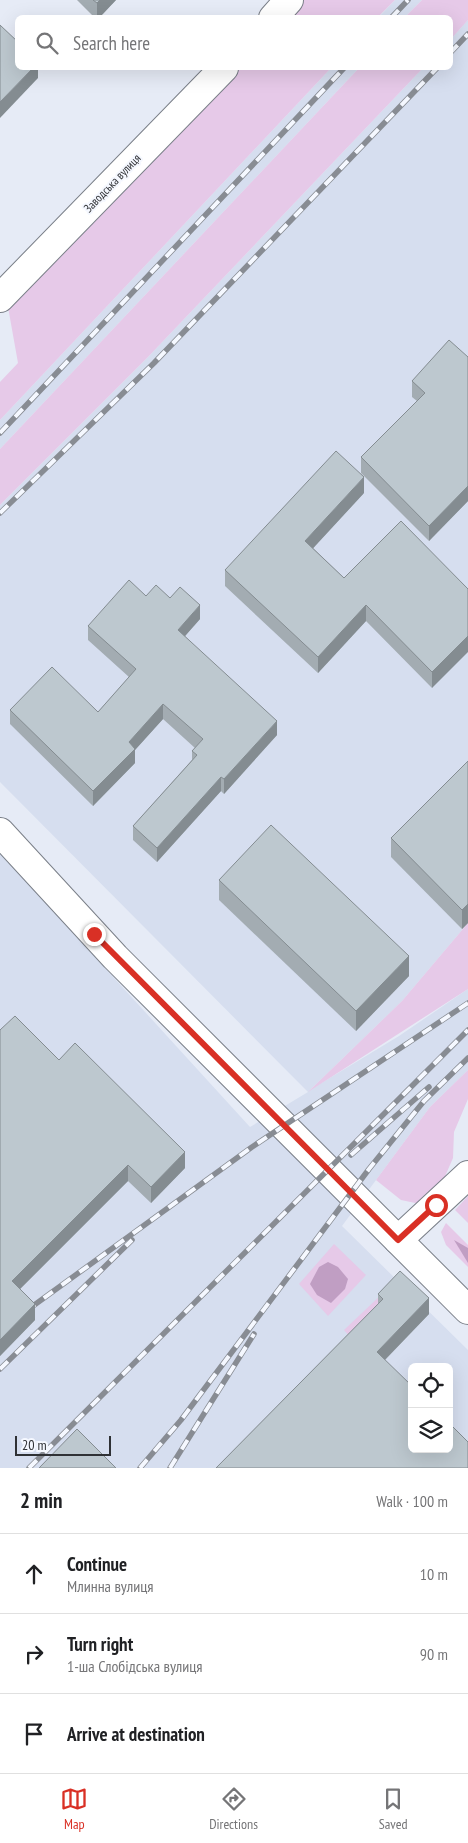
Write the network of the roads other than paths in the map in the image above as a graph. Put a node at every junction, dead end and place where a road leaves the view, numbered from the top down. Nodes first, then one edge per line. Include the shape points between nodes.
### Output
1 (289, 0) edge
2 (276, 15) edge
3 (222, 70) edge
4 (0, 298) edge
5 (0, 832) edge
6 (468, 1176) edge
7 (398, 1240) junction
8 (468, 1310) edge

1 - 2 street
3 - 4 street, Заводська вулиця
5 - 7 street via 116,957
6 - 7 street
7 - 8 street

